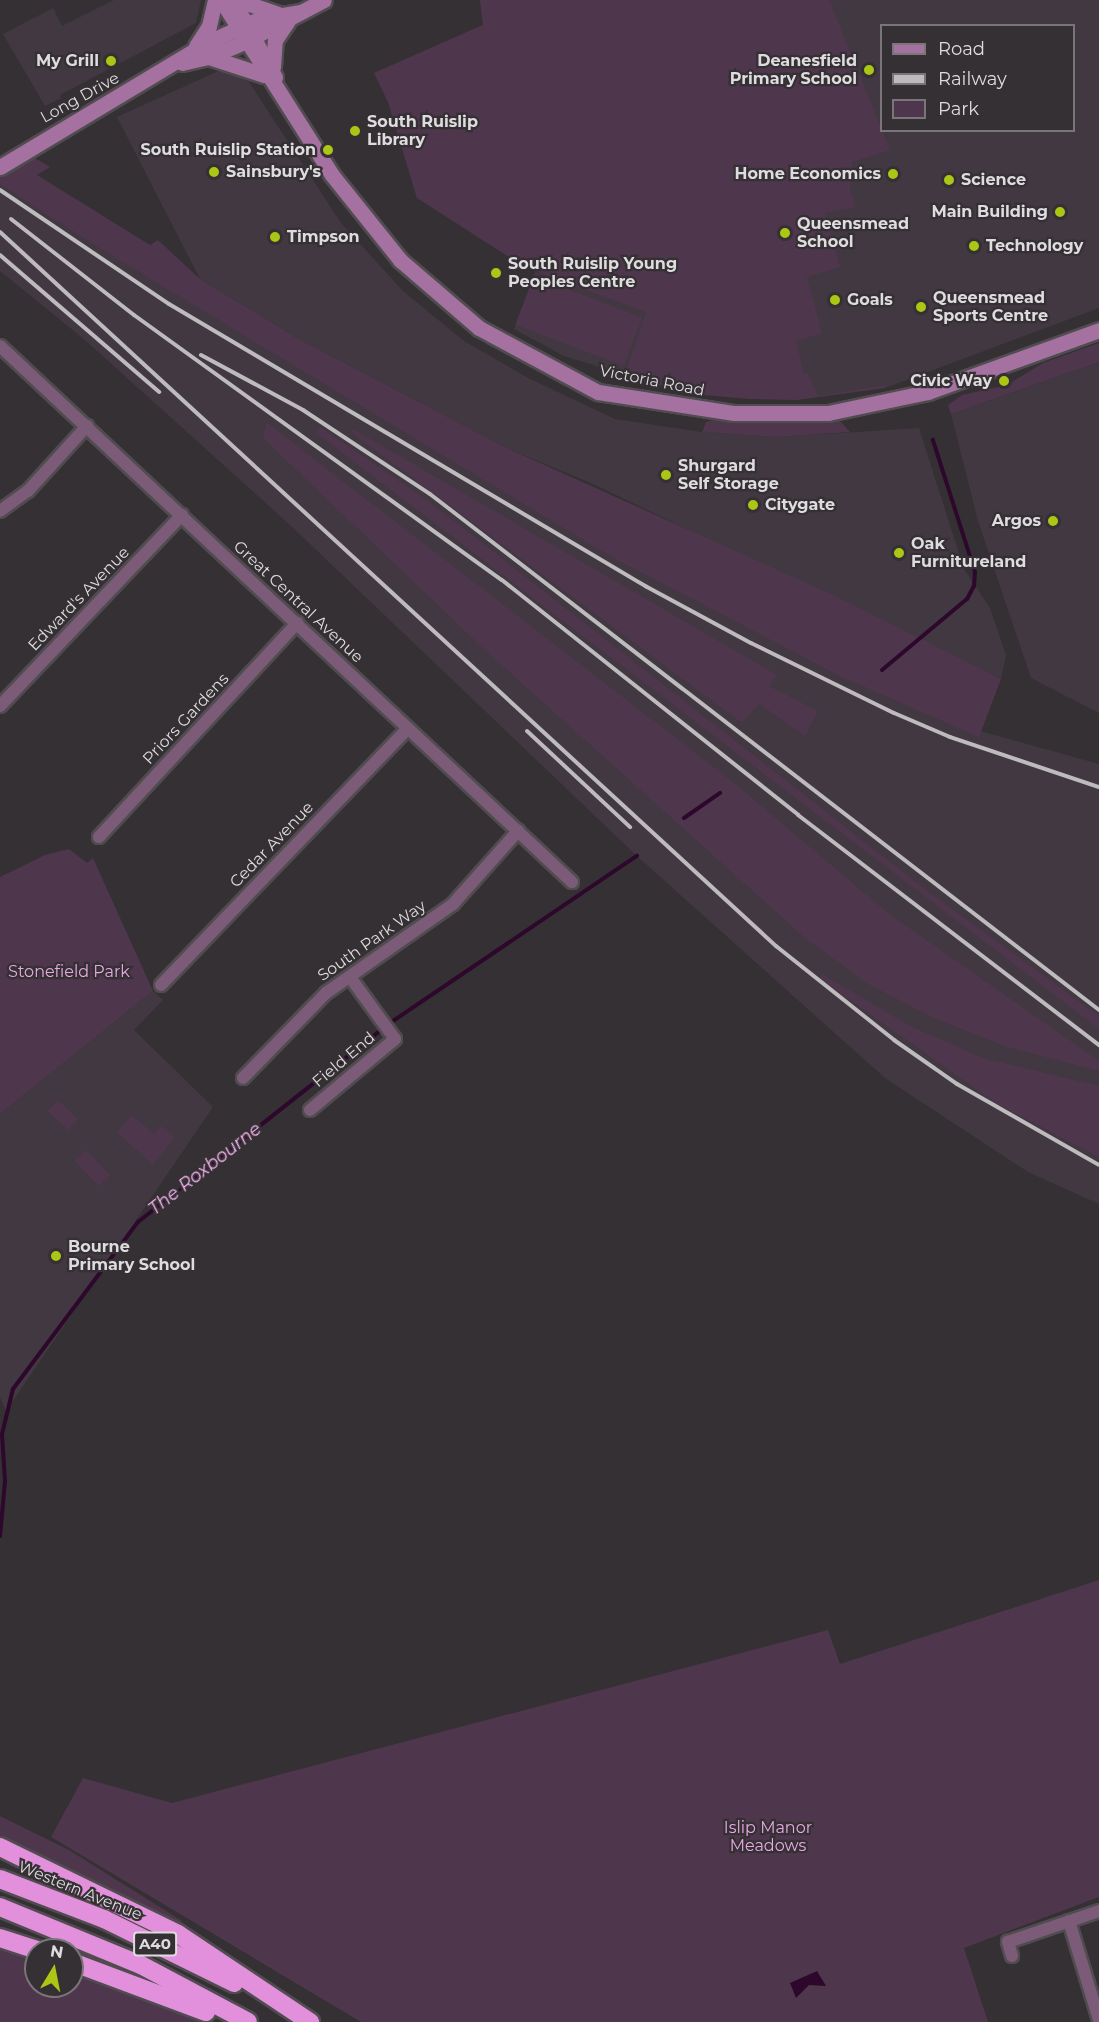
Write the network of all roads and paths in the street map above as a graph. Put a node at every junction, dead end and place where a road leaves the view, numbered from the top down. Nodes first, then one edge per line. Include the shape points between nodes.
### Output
1 (215, 0) edge
2 (220, 0) edge
3 (233, 0) edge
4 (238, 0) edge
5 (324, 0) edge
6 (292, 15) junction
7 (245, 33) junction
8 (209, 57) junction
9 (184, 58) junction
10 (274, 78) junction
11 (0, 167) edge
12 (1099, 330) edge
13 (0, 346) edge
14 (87, 426) junction
15 (0, 511) edge
16 (182, 515) junction
17 (297, 623) junction
18 (0, 706) edge
19 (408, 728) junction
20 (518, 831) junction
21 (99, 837) dead end
22 (572, 882) dead end
23 (350, 977) junction
24 (161, 985) dead end
25 (243, 1078) dead end
26 (310, 1110) dead end
27 (0, 1847) edge
28 (0, 1880) edge
29 (0, 1907) edge
30 (1099, 1911) edge
31 (1069, 1921) junction
32 (0, 1938) edge
33 (24, 1946) edge
34 (1012, 1956) dead end
35 (84, 1967) edge
36 (1099, 2020) edge
37 (230, 2022) edge
38 (248, 2022) edge
39 (304, 2022) edge
40 (310, 2022) edge

1 - 9 street via 205,35
2 - 7 street, Victoria Road
3 - 7 street, Victoria Road
4 - 6 street
5 - 6 street, Long Drive
6 - 7 street, Long Drive
6 - 10 street via 277,35
7 - 8 street, Long Drive
7 - 9 street, Long Drive
7 - 10 street, Victoria Road
8 - 9 street, Long Drive
8 - 10 street
9 - 11 street, Long Drive
10 - 12 street, Victoria Road via 349,200 422,282 509,347 598,392 734,413 828,413 928,392
13 - 14 street, Great Central Avenue
14 - 15 street via 28,491
14 - 16 street, Great Central Avenue
16 - 17 street, Great Central Avenue
16 - 18 street, Edward's Avenue
17 - 19 street, Great Central Avenue
17 - 21 street, Priors Gardens
19 - 20 street, Great Central Avenue
19 - 24 street, Cedar Avenue
20 - 22 street, Great Central Avenue
20 - 23 street, South Park Way via 453,904
23 - 25 street, South Park Way via 326,993
23 - 26 street, Field End via 395,1039
27 - 40 highway via 178,1934
28 - 39 highway, Western Avenue / A40 via 104,1920
29 - 38 highway, A40 via 141,1965
30 - 31 street
31 - 34 street via 1008,1942
31 - 36 street
32 - 33 highway
35 - 37 highway

